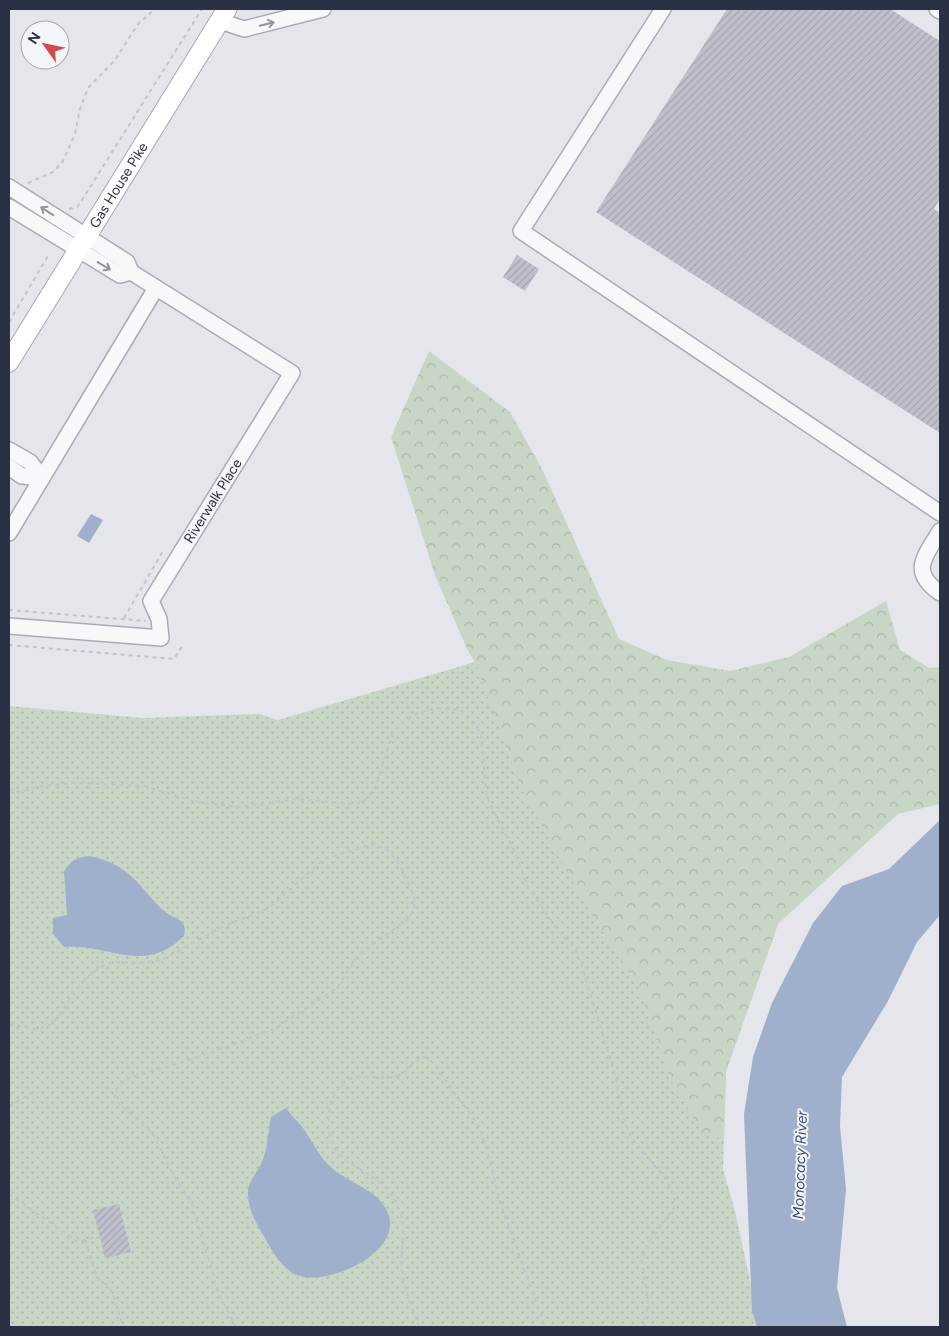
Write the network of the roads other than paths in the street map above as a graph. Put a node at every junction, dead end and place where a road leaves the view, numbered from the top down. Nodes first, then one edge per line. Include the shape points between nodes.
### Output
1 (323, 9) edge
2 (662, 9) edge
3 (224, 15) edge
4 (9, 187) edge
5 (9, 208) edge
6 (82, 243) junction
7 (156, 288) junction
8 (9, 362) edge
9 (9, 450) edge
10 (9, 467) edge
11 (42, 478) junction
12 (940, 513) edge
13 (940, 531) edge
14 (9, 533) edge
15 (940, 593) edge
16 (9, 626) edge

3 -> 1 street via 244,29
2 - 12 street via 521,231
3 - 6 main road, Gas House Pike
6 -> 4 street
5 - 6 street
6 - 7 street, Riverwalk Place via 127,262 131,272
6 - 8 main road, Gas House Pike
7 - 11 street
7 - 16 street, Riverwalk Place via 292,373 151,601 159,619 161,638
9 - 11 street via 30,462
10 - 11 street via 22,476
11 - 14 street
13 - 15 street via 922,562 922,575

